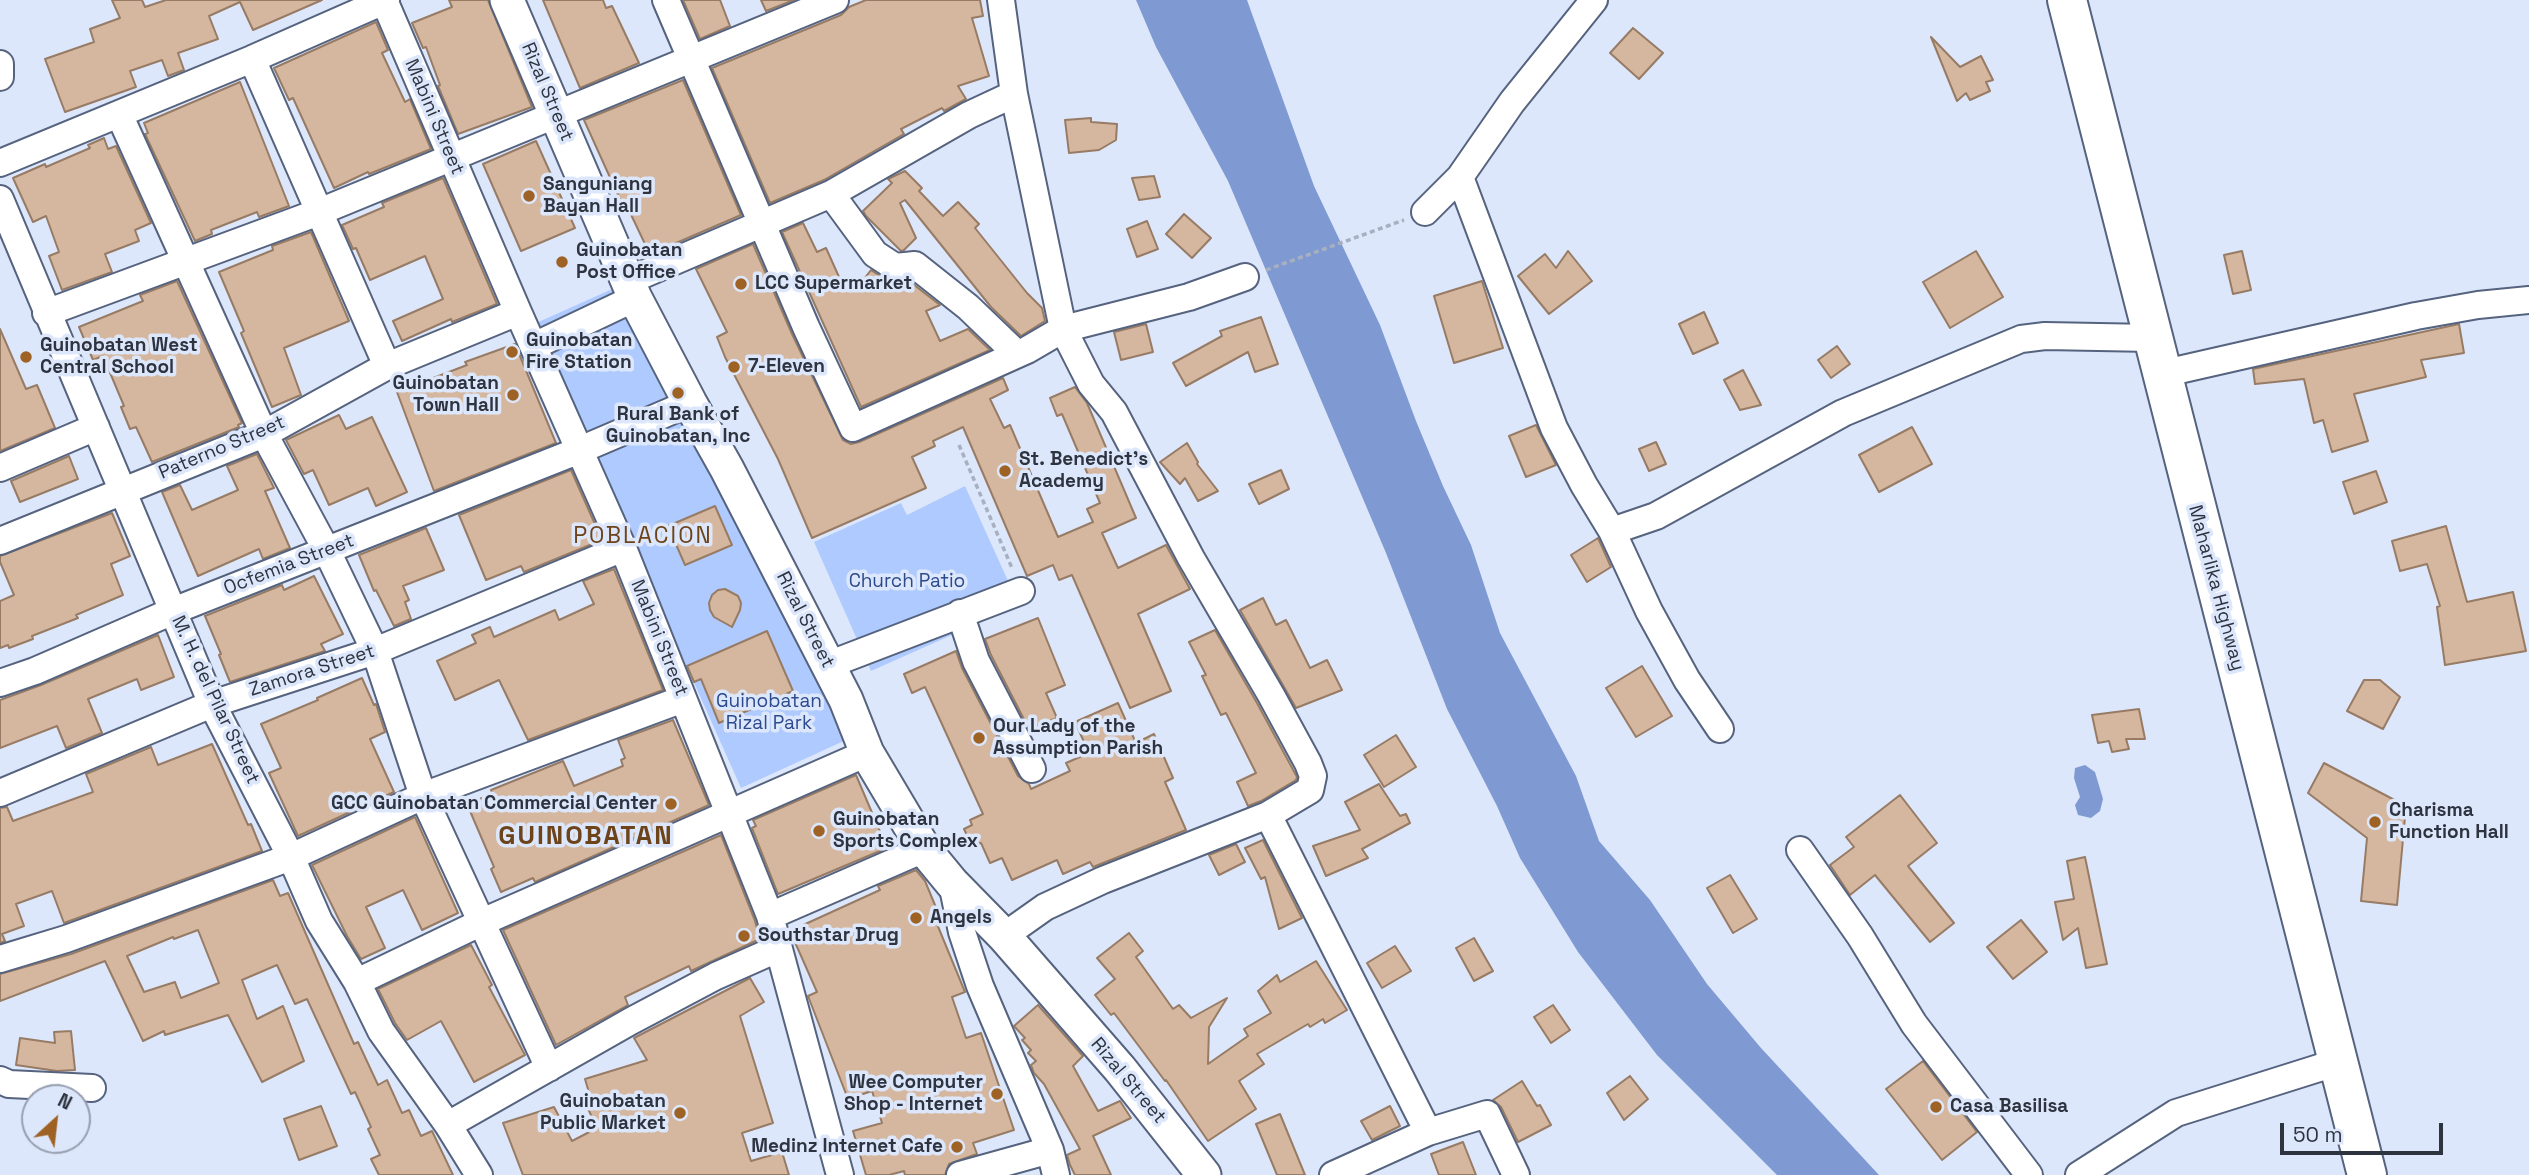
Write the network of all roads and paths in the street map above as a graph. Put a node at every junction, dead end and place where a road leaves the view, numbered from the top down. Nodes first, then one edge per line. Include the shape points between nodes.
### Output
1 (385, 0) edge
2 (507, 0) edge
3 (666, 0) edge
4 (835, 0) edge
5 (1001, 0) edge
6 (1594, 0) edge
7 (2067, 0) edge
8 (690, 58) junction
9 (252, 59) junction
10 (0, 64) edge
11 (0, 77) edge
12 (1014, 94) junction
13 (119, 114) junction
14 (556, 114) junction
15 (450, 157) junction
16 (0, 163) edge
17 (1460, 177) junction
18 (831, 194) junction
19 (0, 199) edge
20 (319, 212) junction
21 (1425, 212) joint
22 (762, 225) junction
23 (186, 262) junction
24 (1245, 277) joint
25 (631, 290) junction
26 (2529, 300) edge
27 (518, 312) junction
28 (46, 313) junction
29 (1063, 329) junction
30 (2152, 338) junction
31 (534, 346) junction
32 (1017, 354) junction
33 (387, 366) junction
34 (2161, 374) junction
35 (690, 403) junction
36 (96, 427) junction
37 (264, 433) junction
38 (959, 445) dead end
39 (580, 450) junction
40 (0, 468) edge
41 (122, 490) junction
42 (1612, 531) junction
43 (0, 541) edge
44 (623, 548) junction
45 (327, 551) junction
46 (1021, 591) joint
47 (173, 611) junction
48 (960, 613) junction
49 (375, 651) junction
50 (828, 665) junction
51 (0, 683) edge
52 (683, 699) junction
53 (212, 704) junction
54 (1720, 729) dead end
55 (867, 753) junction
56 (1032, 769) dead end
57 (0, 793) edge
58 (423, 796) junction
59 (729, 813) junction
60 (1268, 815) junction
61 (924, 849) junction
62 (1800, 850) dead end
63 (291, 857) junction
64 (952, 883) junction
65 (770, 916) junction
66 (480, 923) junction
67 (1003, 936) junction
68 (777, 949) junction
69 (0, 959) edge
70 (357, 982) junction
71 (2338, 1062) junction
72 (549, 1068) junction
73 (0, 1080) edge
74 (93, 1088) dead end
75 (448, 1125) junction
76 (1428, 1132) junction
77 (1053, 1162) edge
78 (479, 1175) edge
79 (840, 1175) edge
80 (960, 1175) edge
81 (1204, 1175) edge
82 (1332, 1175) edge
83 (1516, 1175) edge
84 (2029, 1175) edge
85 (2079, 1175) edge
86 (2367, 1175) edge

1 - 9 street
1 - 15 street, Mabini Street
2 - 14 main road, Rizal Street
3 - 8 street
4 - 8 street
5 - 12 street
6 - 17 street via 1519,93
7 - 30 highway, Maharlika Highway
8 - 14 street
8 - 22 street
9 - 13 street
9 - 20 street
10 - 11 street
12 - 18 street
12 - 29 street
13 - 16 street
13 - 23 street
14 - 15 street
14 - 25 main road, Rizal Street
15 - 20 street
15 - 27 street, Mabini Street
17 - 21 street
17 - 42 street via 1553,428
18 - 22 street
18 - 32 street via 875,254 895,267 915,265
19 - 28 street, M. H. del Pilar Street
20 - 23 street
20 - 33 street
21 - 24 path
22 - 25 street
22 - 32 street via 853,428
23 - 28 street
23 - 37 street
24 - 29 street via 1189,297
25 - 31 street
25 - 35 main road, Rizal Street
26 - 34 street via 2416,316
27 - 31 street, Mabini Street
27 - 33 street, Paterno Street
28 - 36 street, M. H. del Pilar Street
29 - 32 street
29 - 60 street via 1091,384 1114,412 1308,763 1313,776 1310,790
30 - 34 highway, Maharlika Highway
30 - 42 street via 2021,339 1843,413 1656,516
31 - 39 street, Mabini Street
33 - 37 street, Paterno Street
34 - 71 highway, Maharlika Highway
35 - 39 street, Ocfemia Street
35 - 50 main road, Rizal Street
36 - 40 street
36 - 41 street, M. H. del Pilar Street
37 - 41 street, Paterno Street
37 - 45 street
38 - 46 path
39 - 44 street, Mabini Street
39 - 45 street, Ocfemia Street
41 - 43 street, Paterno Street
41 - 47 street, M. H. del Pilar Street
42 - 54 street via 1649,611
44 - 49 street, Zamora Street
44 - 52 street, Mabini Street
45 - 47 street, Ocfemia Street
45 - 49 street
46 - 48 street
47 - 51 street, Ocfemia Street
47 - 53 street, M. H. del Pilar Street
48 - 50 street
48 - 56 street via 976,662
49 - 53 street, Zamora Street
49 - 58 street
50 - 55 main road, Rizal Street
52 - 58 street
52 - 59 street, Mabini Street
53 - 57 street, Zamora Street
53 - 63 street, M. H. del Pilar Street
55 - 59 street
55 - 61 main road, Rizal Street
58 - 63 street
58 - 66 street
59 - 65 street, Mabini Street
59 - 66 street
60 - 67 street via 1103,880 1045,907
60 - 76 street
61 - 64 main road, Rizal Street
61 - 65 street
62 - 84 street via 1914,1024
63 - 69 street
63 - 70 street, M. H. del Pilar Street via 319,921
64 - 67 main road, Rizal Street
64 - 77 street via 980,986
65 - 68 street, Mabini Street
66 - 70 street
66 - 72 street
67 - 81 main road, Rizal Street via 1120,1069
68 - 72 street via 716,976
68 - 79 street, Mabini Street
70 - 75 street, M. H. del Pilar Street via 381,1031
71 - 85 street via 2176,1113
71 - 86 highway, Maharlika Highway
72 - 75 street
73 - 74 street
75 - 78 street, M. H. del Pilar Street
76 - 82 street
76 - 83 street via 1487,1114
77 - 80 street

